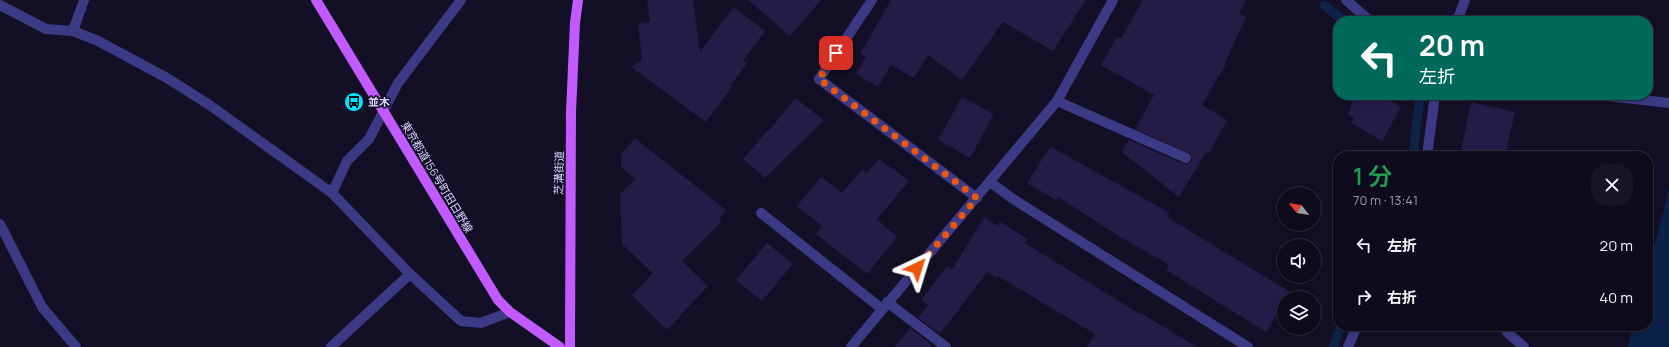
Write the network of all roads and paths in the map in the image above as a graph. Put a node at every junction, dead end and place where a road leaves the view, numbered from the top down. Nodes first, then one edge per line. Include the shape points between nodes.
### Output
1 (84, 0) edge
2 (316, 0) edge
3 (461, 0) edge
4 (578, 0) edge
5 (872, 0) edge
6 (1113, 0) edge
7 (1346, 0) edge
8 (1465, 0) edge
9 (0, 5) edge
10 (1364, 16) edge
11 (1459, 16) edge
12 (73, 32) junction
13 (1434, 100) edge
14 (1644, 100) edge
15 (1057, 101) junction
16 (1669, 103) edge
17 (384, 112) junction
18 (1428, 151) edge
19 (1186, 158) dead end
20 (990, 182) junction
21 (332, 193) junction
22 (977, 198) junction
23 (762, 213) dead end
24 (0, 224) edge
25 (410, 274) junction
26 (885, 306) junction
27 (510, 312) junction
28 (1355, 331) edge
29 (1507, 331) edge
30 (76, 347) edge
31 (331, 347) edge
32 (560, 347) edge
33 (570, 347) edge
34 (851, 347) edge
35 (946, 347) edge
36 (1248, 347) edge
37 (1348, 347) edge
38 (1524, 347) edge

1 - 12 street
2 - 17 main road, 東京都道156号町田日野線
3 - 17 street via 398,83
4 - 33 main road, 芝溝街道 via 571,112
5 - 22 street via 819,79
6 - 15 street
7 - 10 street
8 - 11 street
9 - 12 street via 46,29
12 - 21 street via 98,41 167,78 208,104
13 - 18 street
14 - 16 street
15 - 19 street
15 - 20 street
17 - 21 street via 369,139 347,161
17 - 27 main road, 東京都道156号町田日野線 via 498,300
20 - 22 street
20 - 36 street
21 - 25 street
22 - 26 street
23 - 26 street
24 - 30 street via 42,307
25 - 27 street via 461,321 480,323
25 - 31 street
26 - 34 street
26 - 35 street
27 - 32 main road, 東京都道156号町田日野線
28 - 37 street
29 - 38 street

